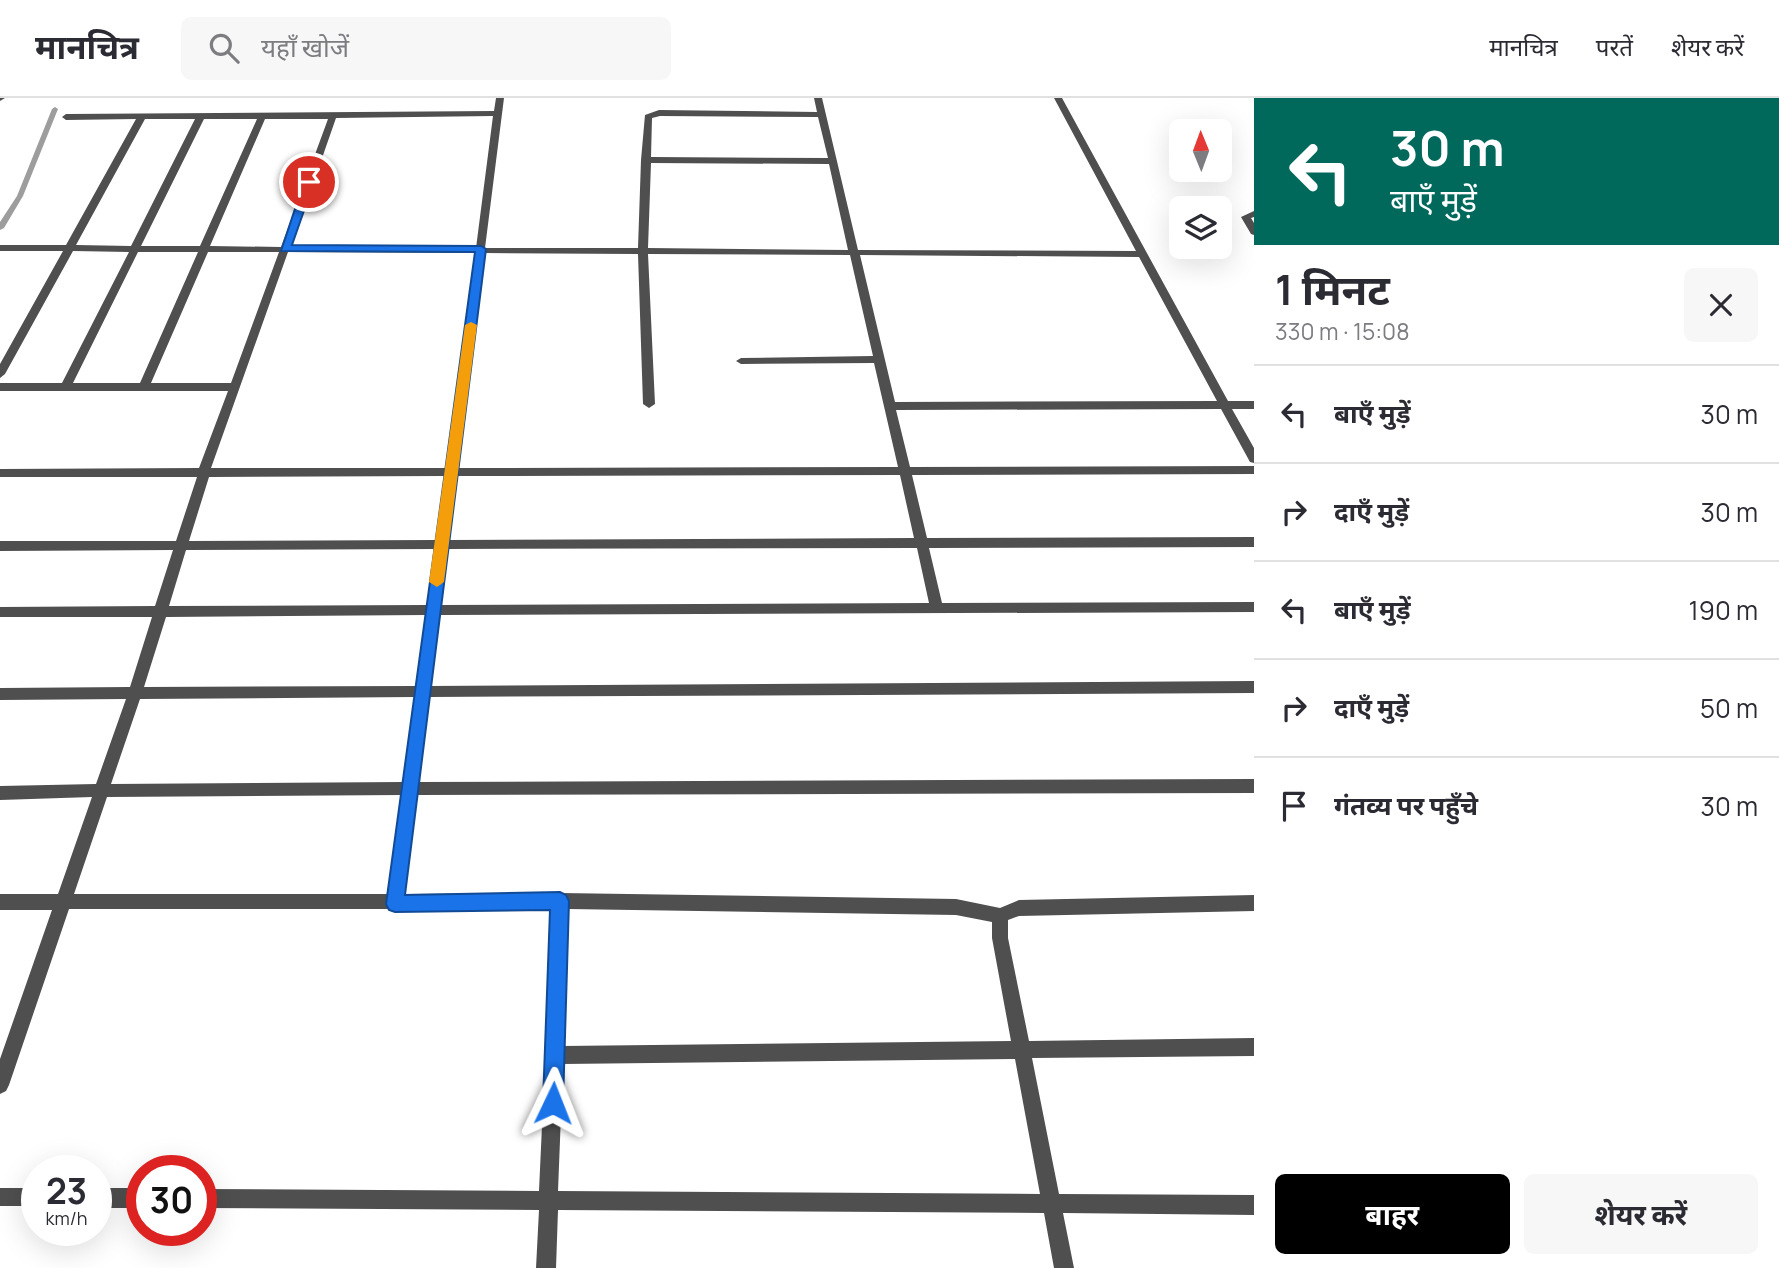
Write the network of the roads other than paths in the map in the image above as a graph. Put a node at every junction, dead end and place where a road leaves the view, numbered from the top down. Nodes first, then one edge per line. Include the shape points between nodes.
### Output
1 (500, 98) edge
2 (818, 98) edge
3 (1058, 98) edge
4 (498, 113) junction
5 (822, 115) junction
6 (262, 116) junction
7 (333, 116) junction
8 (66, 117) dead end
9 (142, 117) junction
10 (201, 117) junction
11 (645, 160) junction
12 (833, 161) junction
13 (1254, 214) edge
14 (1254, 232) edge
15 (0, 248) edge
16 (71, 248) junction
17 (134, 248) junction
18 (203, 248) junction
19 (285, 249) junction
20 (481, 249) junction
21 (643, 250) junction
22 (854, 251) junction
23 (1142, 254) junction
24 (880, 359) junction
25 (741, 361) dead end
26 (0, 374) edge
27 (0, 387) edge
28 (66, 387) junction
29 (144, 387) junction
30 (234, 387) junction
31 (649, 404) dead end
32 (1226, 405) junction
33 (1254, 405) edge
34 (891, 406) junction
35 (1254, 459) edge
36 (907, 470) junction
37 (1254, 470) edge
38 (452, 471) junction
39 (204, 472) junction
40 (0, 473) edge
41 (1254, 542) edge
42 (442, 543) junction
43 (923, 543) junction
44 (181, 545) junction
45 (0, 546) edge
46 (1254, 607) edge
47 (937, 608) junction
48 (433, 610) junction
49 (162, 611) junction
50 (0, 612) edge
51 (1254, 687) edge
52 (423, 690) junction
53 (135, 693) junction
54 (0, 694) edge
55 (1254, 786) edge
56 (410, 788) junction
57 (101, 791) junction
58 (0, 793) edge
59 (560, 901) junction
60 (0, 902) edge
61 (65, 903) junction
62 (1254, 903) edge
63 (395, 904) junction
64 (1000, 916) junction
65 (1254, 1047) edge
66 (6, 1050) edge
67 (1021, 1051) junction
68 (555, 1055) junction
69 (0, 1085) edge
70 (0, 1197) edge
71 (21, 1197) edge
72 (217, 1198) edge
73 (550, 1200) junction
74 (1049, 1203) junction
75 (1254, 1205) edge
76 (546, 1268) edge
77 (1064, 1268) edge

1 - 4 street
2 - 5 street
3 - 23 street
4 - 7 street
4 - 20 street
5 - 11 street via 650,114
5 - 12 street
6 - 7 street
6 - 10 street
6 - 18 street
7 - 19 street
8 - 9 street
9 - 10 street
9 - 16 street
10 - 17 street
11 - 12 street
11 - 21 street
12 - 22 street
13 - 14 street via 1246,217
15 - 16 street
16 - 17 street
16 - 26 street
17 - 18 street
17 - 28 street
18 - 19 street
18 - 29 street
19 - 20 street
19 - 30 street
20 - 21 street
20 - 38 street
21 - 22 street
21 - 31 street
22 - 23 street
22 - 24 street
23 - 32 street
24 - 25 street
24 - 34 street
27 - 28 street
28 - 29 street
29 - 30 street
30 - 39 street
32 - 33 street
32 - 34 street
32 - 35 street
34 - 36 street
36 - 37 street
36 - 38 street
36 - 43 street
38 - 39 street
38 - 42 street
39 - 40 street
39 - 44 street
41 - 43 street
42 - 43 street
42 - 44 street
42 - 48 street
43 - 47 street
44 - 45 street
44 - 49 street
46 - 47 street
47 - 48 street
48 - 49 street
48 - 52 street
49 - 50 street
49 - 53 street
51 - 52 street
52 - 53 street
52 - 56 street
53 - 54 street
53 - 57 street
55 - 56 street
56 - 57 street
56 - 63 street
57 - 58 street
57 - 61 street
59 - 63 street
59 - 64 street via 956,907
59 - 68 street
60 - 61 street
61 - 63 street
61 - 66 street
62 - 64 street via 1019,908
64 - 67 street
65 - 67 street
66 - 69 street
67 - 68 street
67 - 74 street
68 - 73 street
70 - 71 street
72 - 73 street
73 - 74 street
73 - 76 street
74 - 75 street
74 - 77 street

